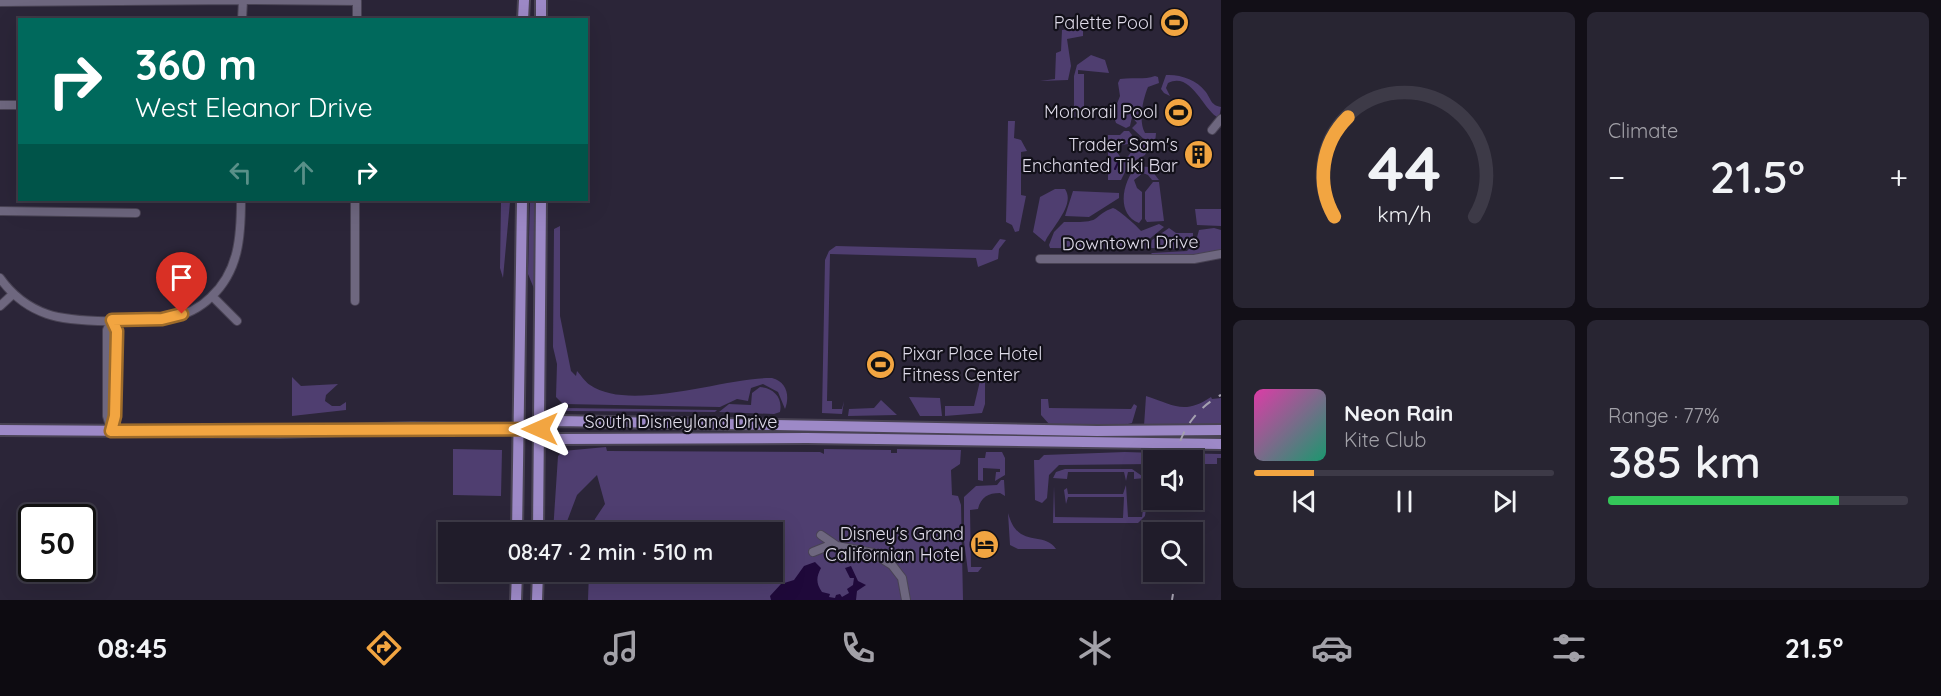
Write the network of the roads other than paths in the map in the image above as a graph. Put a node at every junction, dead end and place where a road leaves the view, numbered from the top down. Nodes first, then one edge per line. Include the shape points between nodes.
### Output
1 (242, 0) edge
2 (524, 0) edge
3 (541, 0) edge
4 (357, 1) edge
5 (0, 2) edge
6 (242, 18) edge
7 (357, 18) edge
8 (523, 18) edge
9 (541, 18) edge
10 (0, 105) edge
11 (18, 105) edge
12 (1221, 119) edge
13 (1212, 130) dead end
14 (241, 201) edge
15 (356, 201) edge
16 (522, 201) edge
17 (541, 201) edge
18 (0, 211) edge
19 (136, 213) dead end
20 (1221, 254) edge
21 (1040, 259) dead end
22 (0, 278) edge
23 (13, 294) junction
24 (212, 297) junction
25 (355, 301) dead end
26 (0, 306) edge
27 (112, 320) junction
28 (237, 321) dead end
29 (806, 424) junction
30 (518, 429) junction
31 (540, 429) junction
32 (0, 430) edge
33 (1221, 430) edge
34 (111, 431) junction
35 (807, 438) junction
36 (1221, 444) edge
37 (517, 522) edge
38 (538, 522) edge
39 (821, 535) dead end
40 (833, 544) junction
41 (813, 552) dead end
42 (517, 582) edge
43 (538, 582) edge
44 (516, 600) edge
45 (537, 600) edge
46 (906, 600) edge

1 - 4 street
1 - 5 street
1 - 6 street
2 - 8 main road
3 - 9 main road
4 - 7 street
10 - 11 street
12 - 13 street
14 - 24 street via 238,250 231,270
15 - 25 street
16 - 30 main road
17 - 31 main road
18 - 19 street
20 - 21 street, Downtown Drive via 1194,259
22 - 23 street
23 - 26 street
23 - 27 street via 32,308 56,317
24 - 27 street via 173,317
24 - 28 street
27 - 34 street via 117,331 115,416
29 - 31 main road, South Disneyland Drive via 557,421
29 - 33 main road, South Disneyland Drive
29 - 35 main road
30 - 31 main road
30 - 34 main road
30 - 37 main road
31 - 35 main road, South Disneyland Drive via 557,439
31 - 38 main road
32 - 34 main road
35 - 36 main road, South Disneyland Drive
39 - 40 street
40 - 41 street
40 - 46 street via 873,553 891,565 902,578
42 - 44 main road
43 - 45 main road

